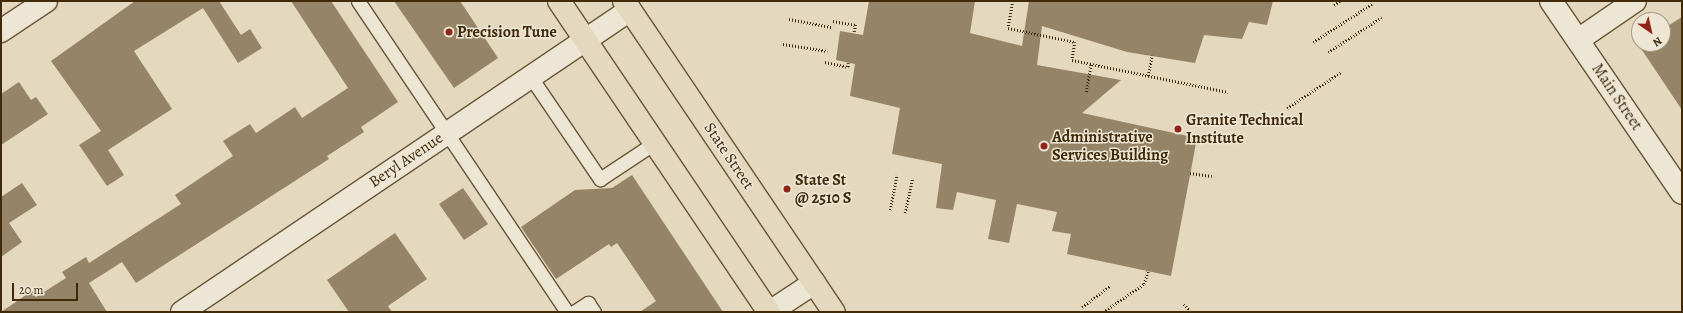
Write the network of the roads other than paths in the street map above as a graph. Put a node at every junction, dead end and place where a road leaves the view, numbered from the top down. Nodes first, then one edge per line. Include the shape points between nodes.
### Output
1 (46, 1) edge
2 (358, 1) edge
3 (559, 1) edge
4 (1551, 1) edge
5 (1635, 1) edge
6 (627, 5) edge
7 (1, 32) edge
8 (585, 39) junction
9 (1578, 40) junction
10 (530, 76) junction
11 (446, 133) junction
12 (656, 142) junction
13 (1680, 187) edge
14 (814, 283) junction
15 (182, 312) edge
16 (567, 312) edge
17 (574, 312) edge
18 (594, 312) edge
19 (770, 312) edge
20 (834, 312) edge

1 - 7 street
2 - 11 lane
3 - 8 main road
4 - 9 street, Main Street
5 - 9 street
6 - 8 street, Beryl Avenue
6 - 14 main road, State Street
8 - 10 street, Beryl Avenue
8 - 12 main road
9 - 13 street, Main Street
10 - 11 street, Beryl Avenue
10 - 12 lane via 600,179
11 - 15 street, Beryl Avenue
11 - 16 lane
12 - 19 main road
14 - 19 street
14 - 20 main road, State Street
17 - 18 lane via 588,303

